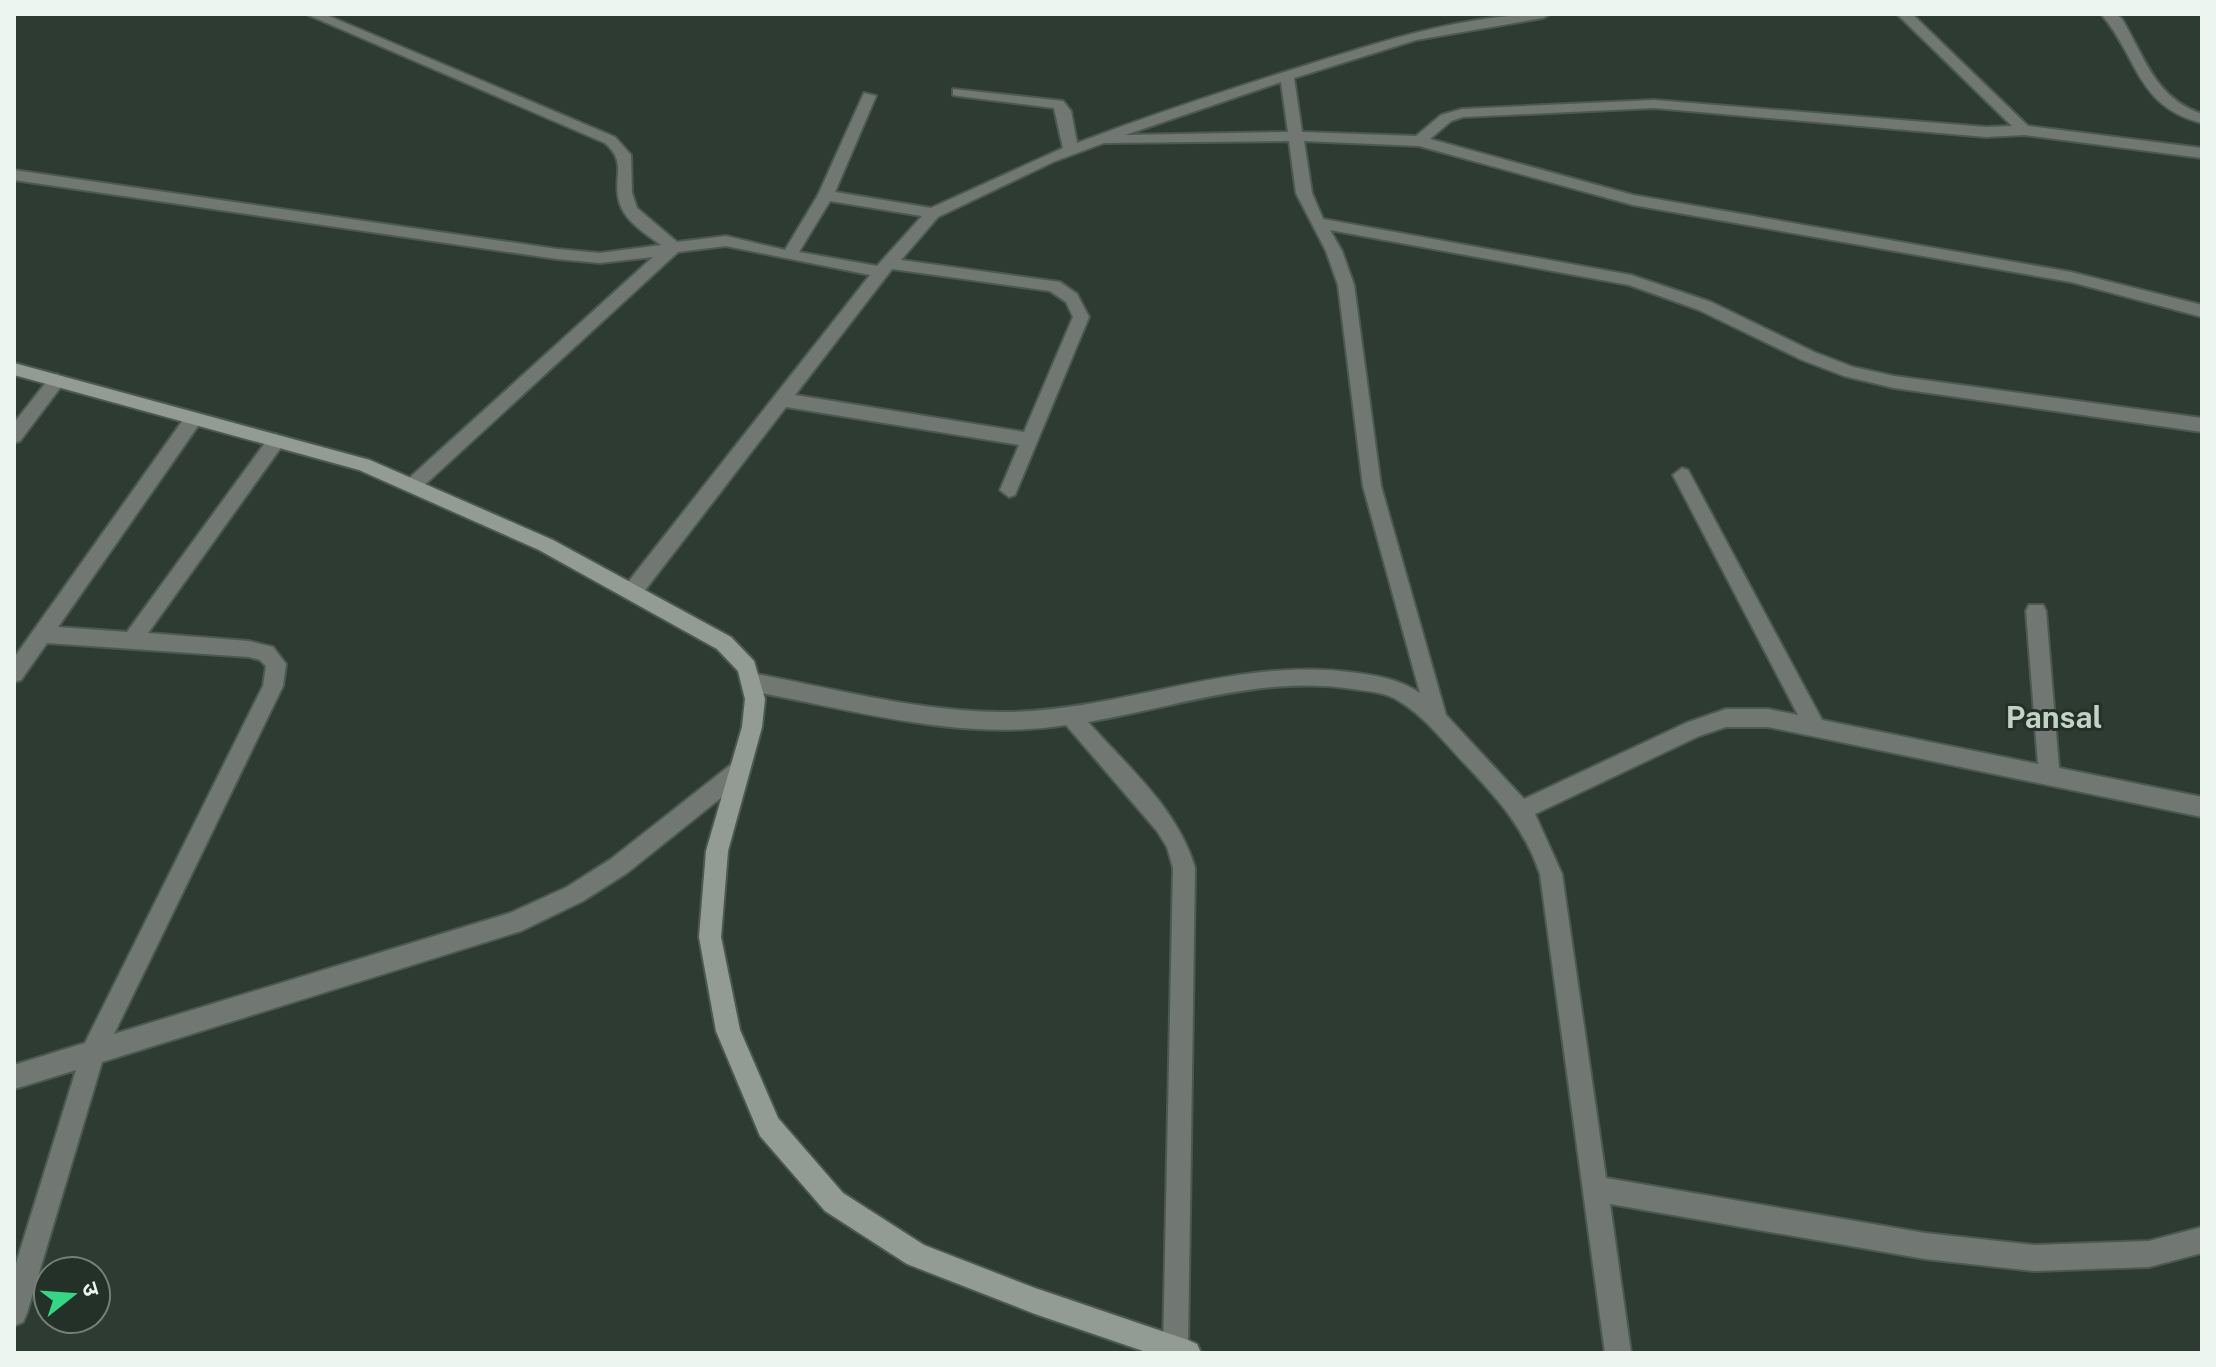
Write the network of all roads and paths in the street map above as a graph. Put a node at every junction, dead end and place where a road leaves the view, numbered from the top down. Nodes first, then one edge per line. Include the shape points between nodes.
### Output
1 (313, 14) edge
2 (1543, 14) edge
3 (1904, 14) edge
4 (2108, 14) edge
5 (1287, 75) junction
6 (958, 92) dead end
7 (869, 96) dead end
8 (2202, 119) edge
9 (2024, 130) junction
10 (1297, 136) junction
11 (1093, 141) junction
12 (1419, 141) junction
13 (1071, 150) junction
14 (2202, 153) edge
15 (14, 175) edge
16 (826, 195) junction
17 (933, 213) junction
18 (1317, 223) junction
19 (674, 247) junction
20 (789, 256) junction
21 (886, 268) junction
22 (2202, 311) edge
23 (14, 369) edge
24 (57, 380) junction
25 (784, 400) junction
26 (194, 418) junction
27 (2202, 425) edge
28 (14, 436) edge
29 (1030, 440) junction
30 (276, 441) junction
31 (1682, 475) dead end
32 (413, 485) junction
33 (1009, 490) dead end
34 (632, 592) junction
35 (2036, 611) dead end
36 (42, 634) junction
37 (132, 641) junction
38 (14, 674) edge
39 (751, 682) junction
40 (1072, 718) junction
41 (1437, 719) junction
42 (1815, 727) junction
43 (740, 770) junction
44 (2049, 775) junction
45 (2202, 807) edge
46 (1522, 810) junction
47 (93, 1052) junction
48 (14, 1077) edge
49 (1595, 1189) junction
50 (2202, 1240) edge
51 (14, 1313) edge
52 (1182, 1351) edge
53 (1618, 1353) edge

1 - 19 street via 610,140 628,161 626,202 631,211
2 - 5 street via 1414,36
3 - 9 street
4 - 8 street via 2157,96 2177,112
5 - 10 street
5 - 11 street
6 - 13 street via 1058,104
7 - 16 street
9 - 12 street via 1986,132 1625,103 1462,113 1446,118
9 - 14 street
10 - 11 street
10 - 12 street
10 - 18 street via 1304,193
11 - 13 street
12 - 22 street via 1633,200 2071,277
13 - 17 street
15 - 19 street via 557,254 600,258
16 - 17 street
16 - 20 street
17 - 21 street
18 - 27 street via 1631,280 1705,306 1850,372
18 - 41 street via 1346,285 1372,486
19 - 20 street via 726,241
19 - 32 street
20 - 21 street
21 - 25 street
21 - 29 street via 1054,286 1069,293 1081,317
23 - 24 street
24 - 26 street
24 - 28 street
25 - 29 street
25 - 34 street
26 - 30 street
26 - 36 street
29 - 33 street
30 - 32 street via 364,465
30 - 37 street
31 - 42 street
32 - 34 street via 546,545
34 - 39 street via 724,643 747,667
35 - 44 street
36 - 37 street
36 - 38 street
37 - 47 street via 249,649 266,653 276,664 273,686
39 - 40 street via 959,718
39 - 43 street via 752,727
40 - 41 street via 1297,673 1397,689
40 - 52 street via 1165,824 1184,868
41 - 46 street
42 - 44 street
42 - 46 street via 1768,718 1726,718
43 - 47 street via 619,866 513,923
43 - 52 street via 717,851 710,937 728,1031 769,1127 834,1202 916,1255
44 - 45 street
46 - 49 street via 1540,837 1551,874
47 - 48 street
47 - 51 street
49 - 50 street via 1925,1246 2035,1258 2149,1254
49 - 53 street

